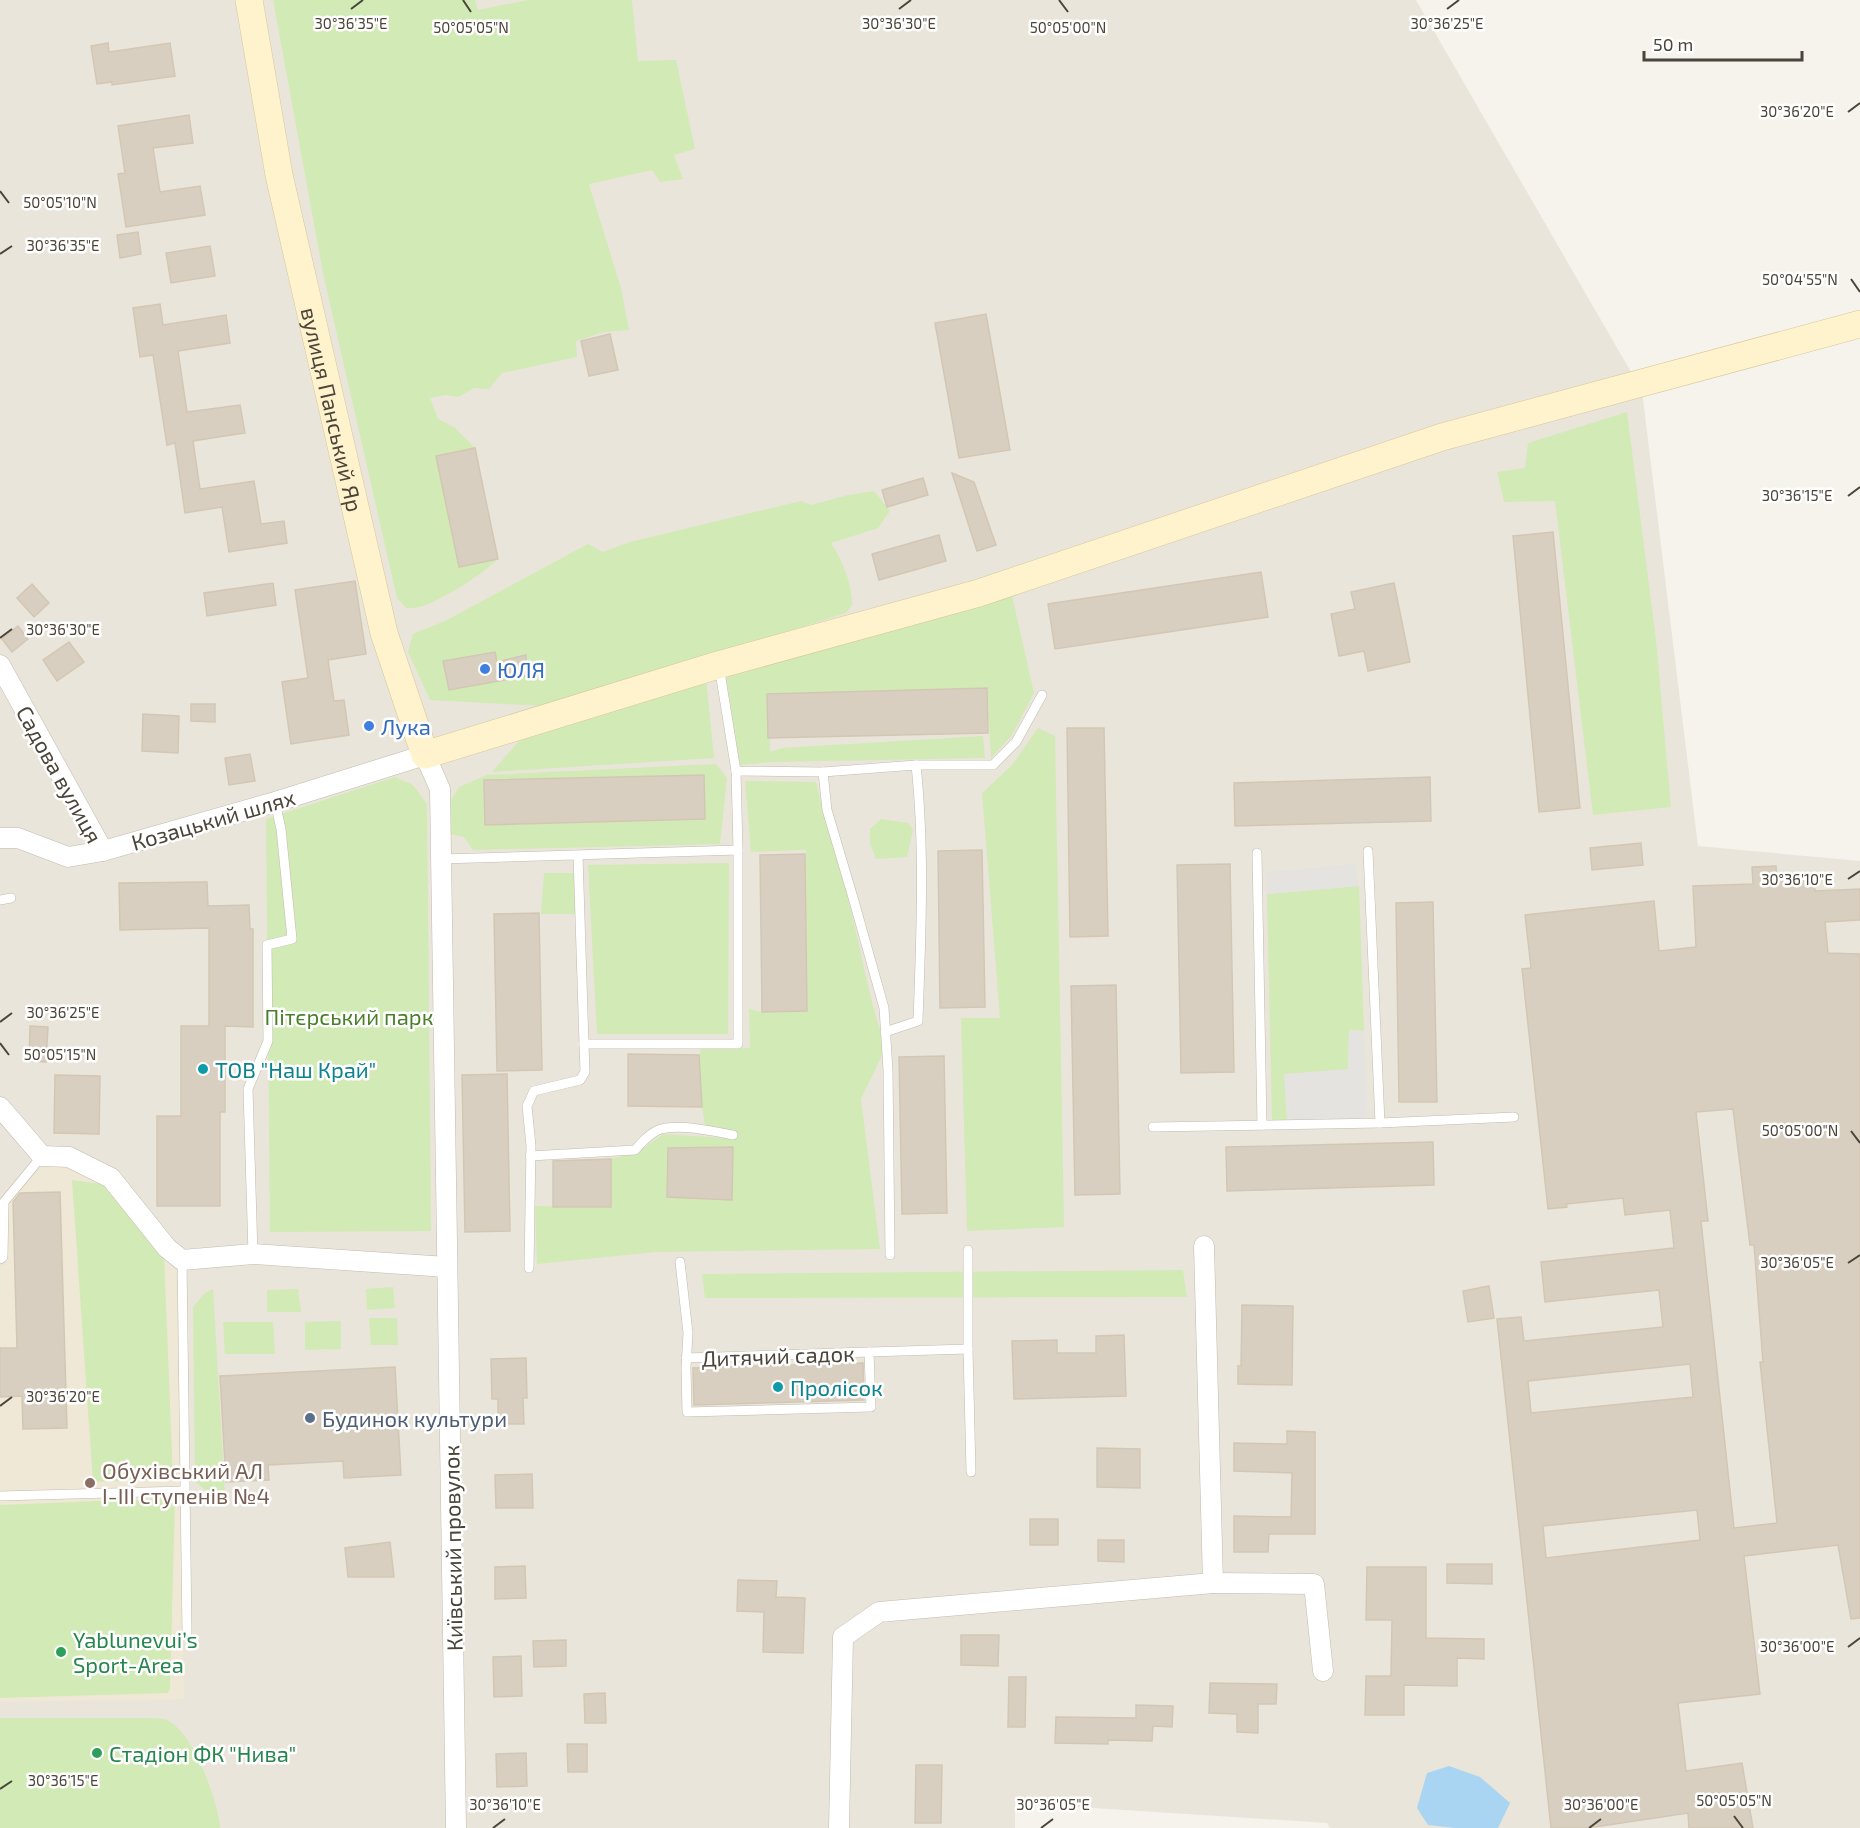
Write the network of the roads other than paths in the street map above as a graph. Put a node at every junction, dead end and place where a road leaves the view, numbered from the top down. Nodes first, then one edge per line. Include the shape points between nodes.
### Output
1 (249, 0) edge
2 (1860, 324) edge
3 (0, 665) edge
4 (718, 665) junction
5 (1042, 695) dead end
6 (425, 755) junction
7 (916, 765) junction
8 (736, 771) junction
9 (823, 772) junction
10 (274, 802) junction
11 (0, 838) edge
12 (738, 850) junction
13 (103, 851) junction
14 (1368, 851) dead end
15 (1257, 853) dead end
16 (578, 855) junction
17 (441, 859) junction
18 (11, 898) dead end
19 (0, 900) edge
20 (885, 1032) junction
21 (584, 1044) junction
22 (0, 1107) edge
23 (1514, 1116) dead end
24 (1380, 1122) junction
25 (1262, 1125) junction
26 (1153, 1127) dead end
27 (733, 1135) dead end
28 (42, 1156) junction
29 (530, 1156) junction
30 (1204, 1246) dead end
31 (968, 1250) dead end
32 (253, 1254) junction
33 (890, 1255) dead end
34 (0, 1259) edge
35 (182, 1260) junction
36 (680, 1263) dead end
37 (447, 1267) junction
38 (529, 1268) dead end
39 (968, 1349) junction
40 (869, 1352) junction
41 (686, 1358) junction
42 (971, 1473) dead end
43 (184, 1491) junction
44 (0, 1496) edge
45 (1213, 1583) junction
46 (187, 1633) dead end
47 (1323, 1671) dead end
48 (456, 1828) edge
49 (839, 1828) edge

1 - 6 street, вулиця Панський Яр via 279,175 384,633
2 - 4 street via 1442,437 979,593
3 - 13 street, Садова вулиця
4 - 6 street
4 - 8 lane
5 - 7 lane via 1016,741 993,765
6 - 10 street, Козацький шлях
6 - 17 street, Київський провулок via 440,789
7 - 9 lane
7 - 20 lane via 923,889 918,1021
8 - 9 lane
8 - 12 lane
9 - 20 lane via 827,810 884,1008
10 - 13 street, Козацький шлях
10 - 32 lane via 281,829 292,939 267,945 268,1041 248,1089
11 - 13 street, Козацький шлях via 18,838 68,856
12 - 16 lane
12 - 21 lane via 738,1044
14 - 24 lane
15 - 25 lane
16 - 17 lane
16 - 21 lane
17 - 37 street, Київський провулок
18 - 19 lane
20 - 33 lane
21 - 29 lane via 585,1072 580,1080 534,1091 527,1106
22 - 28 street
23 - 24 lane
24 - 25 lane
25 - 26 lane
27 - 29 lane via 698,1128 661,1129 635,1150
28 - 34 lane via 4,1202
28 - 35 street via 69,1157 111,1178 167,1248
29 - 38 lane
30 - 45 street
31 - 39 lane
32 - 35 street
32 - 37 street
35 - 43 lane
36 - 41 lane, Дитячий садок via 688,1333
37 - 48 street, Київський провулок
39 - 40 lane, Дитячий садок
39 - 42 lane
40 - 41 lane, Дитячий садок
40 - 41 lane, Дитячий садок via 871,1407 687,1412
43 - 44 lane
43 - 46 lane
45 - 47 street via 1314,1584
45 - 49 street via 879,1612 843,1637

